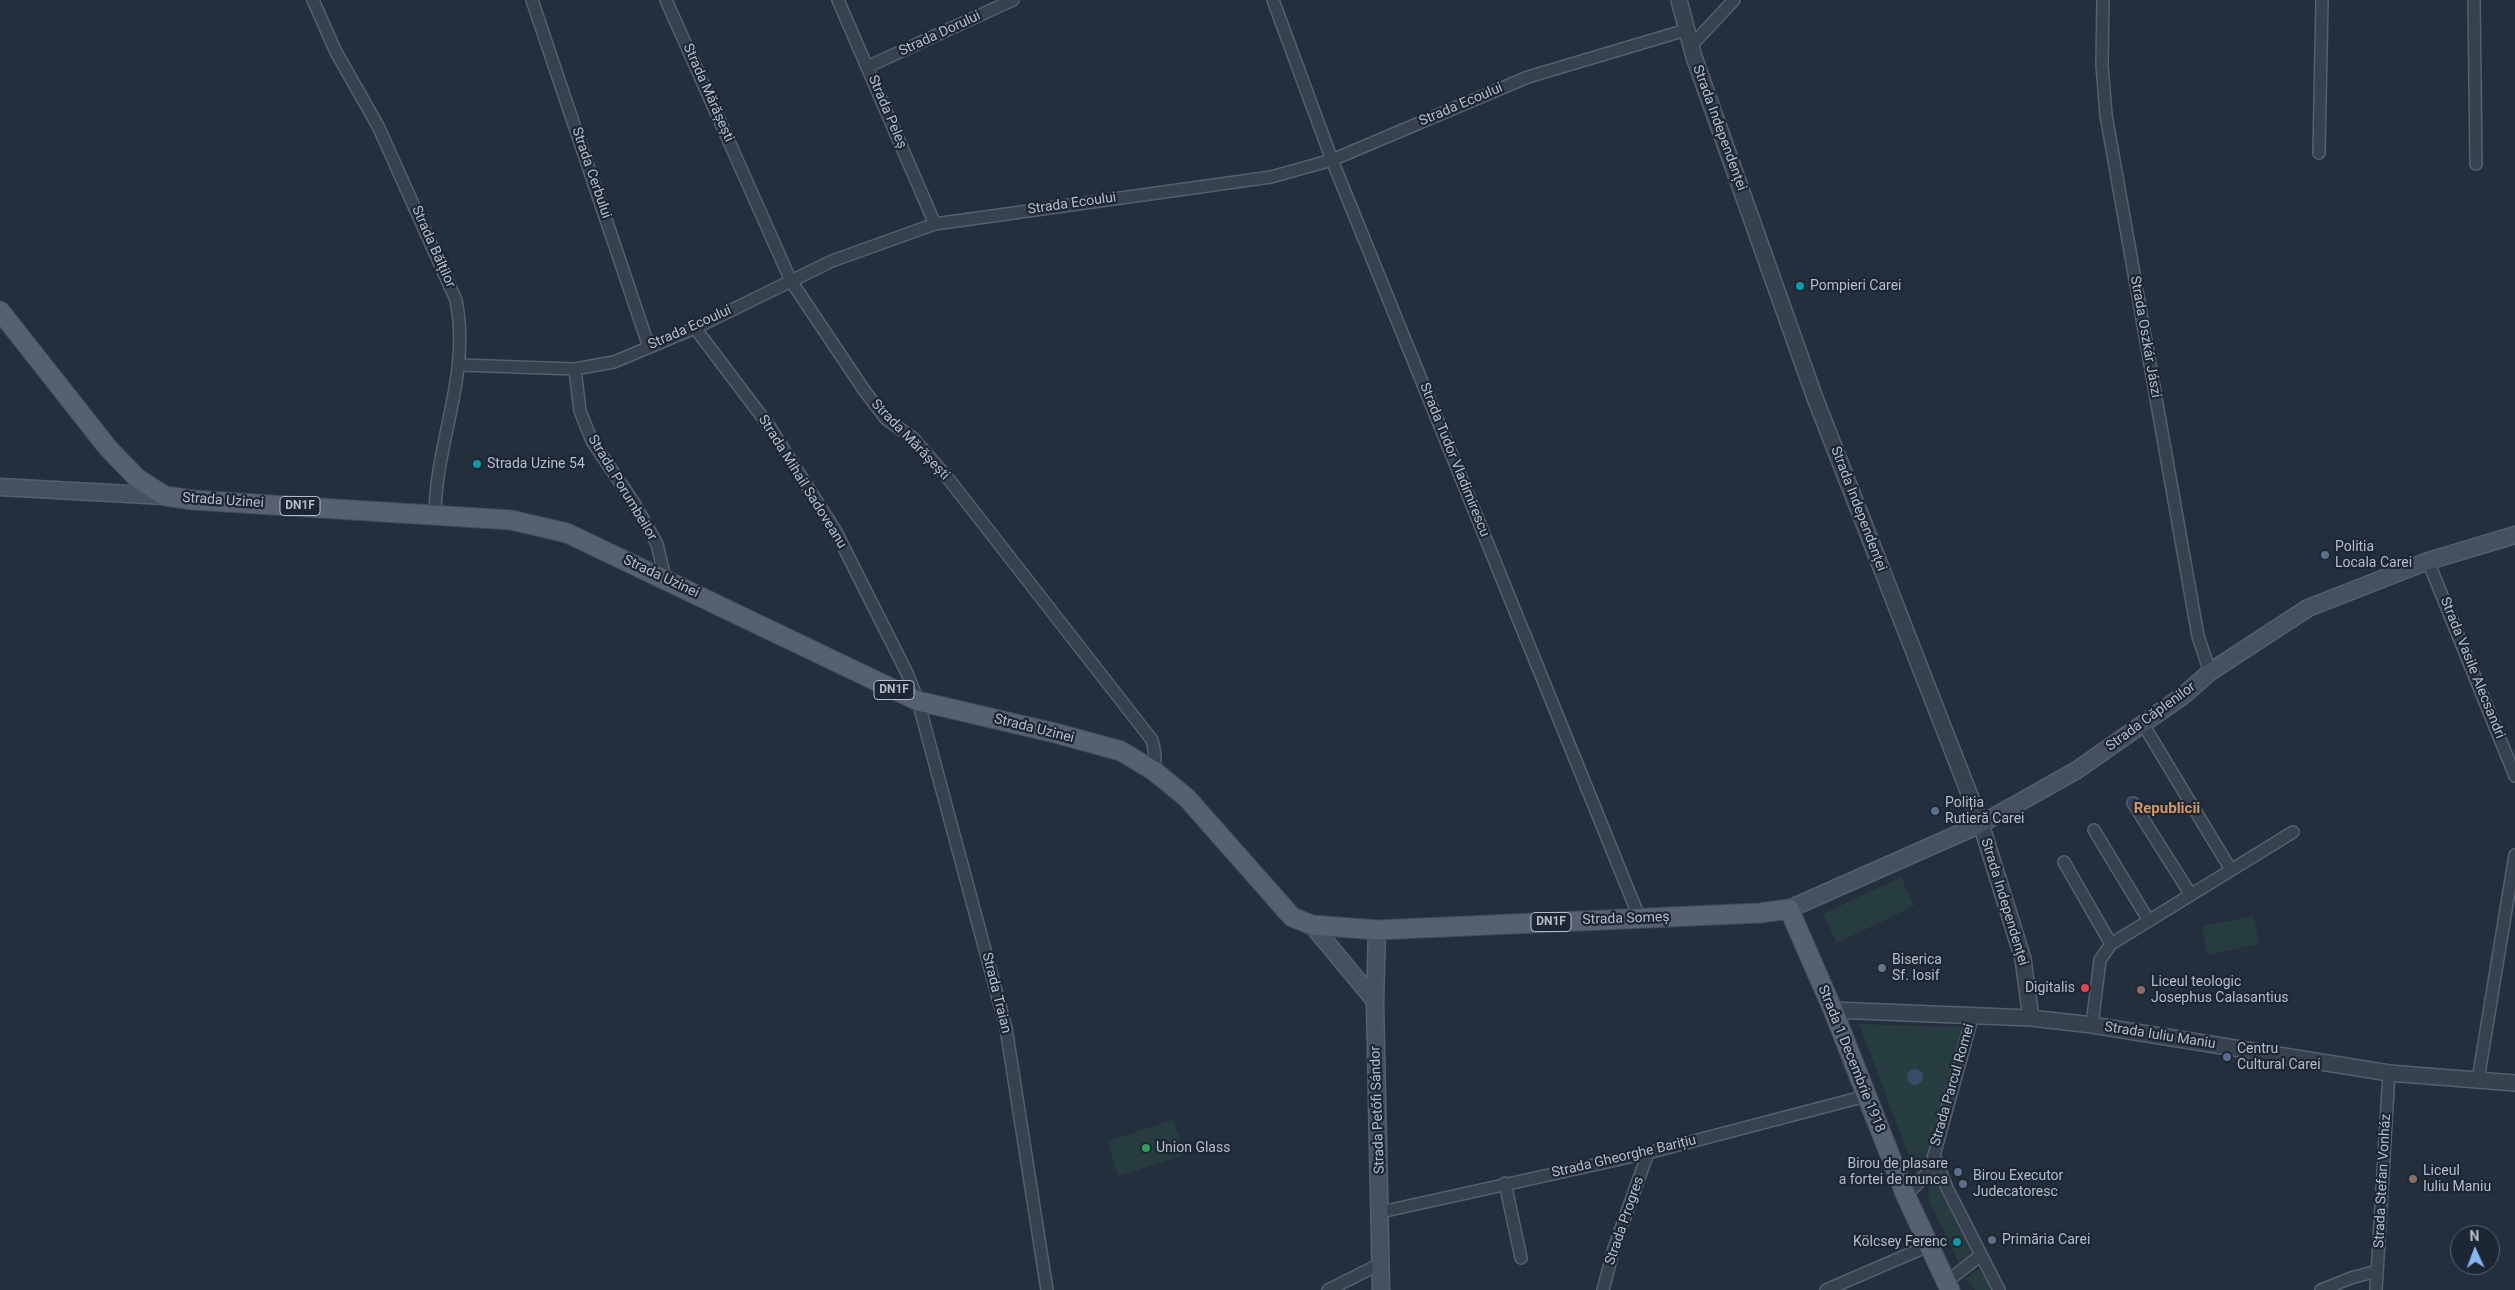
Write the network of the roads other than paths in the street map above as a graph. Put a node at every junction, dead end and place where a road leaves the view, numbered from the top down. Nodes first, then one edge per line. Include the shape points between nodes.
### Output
1 (315, 0) edge
2 (532, 0) edge
3 (666, 0) edge
4 (838, 0) edge
5 (1014, 0) edge
6 (1273, 0) edge
7 (1679, 0) edge
8 (1734, 0) edge
9 (2103, 0) edge
10 (2322, 0) edge
11 (2474, 0) edge
12 (1686, 30) junction
13 (1691, 46) junction
14 (867, 67) junction
15 (2319, 153) dead end
16 (1332, 160) junction
17 (2476, 164) dead end
18 (935, 224) junction
19 (791, 281) junction
20 (0, 311) edge
21 (695, 328) junction
22 (650, 347) junction
23 (460, 366) junction
24 (575, 369) junction
25 (0, 487) edge
26 (165, 496) junction
27 (435, 514) junction
28 (2515, 535) edge
29 (2428, 561) junction
30 (664, 578) junction
31 (2210, 672) junction
32 (918, 701) junction
33 (2143, 724) junction
34 (1154, 771) junction
35 (2515, 776) edge
36 (2133, 804) dead end
37 (1981, 824) junction
38 (2094, 830) dead end
39 (2293, 832) dead end
40 (2515, 855) edge
41 (2064, 862) dead end
42 (2231, 870) junction
43 (2191, 895) junction
44 (1789, 909) junction
45 (1640, 919) junction
46 (2148, 921) junction
47 (1312, 925) junction
48 (1377, 930) junction
49 (2111, 944) junction
50 (1375, 1001) junction
51 (1833, 1010) junction
52 (1973, 1016) junction
53 (2031, 1018) junction
54 (2092, 1025) junction
55 (2389, 1073) junction
56 (2478, 1080) junction
57 (2515, 1084) edge
58 (1866, 1096) junction
59 (1648, 1153) junction
60 (1934, 1155) junction
61 (1506, 1183) junction
62 (1906, 1196) junction
63 (1381, 1212) junction
64 (1928, 1246) junction
65 (1981, 1256) junction
66 (1521, 1258) dead end
67 (1380, 1264) junction
68 (2377, 1271) junction
69 (1948, 1286) edge
70 (1047, 1290) edge
71 (1328, 1290) edge
72 (1381, 1290) edge
73 (1603, 1290) edge
74 (1826, 1290) edge
75 (2000, 1290) edge
76 (2321, 1290) edge
77 (2376, 1290) edge

1 - 23 street, Strada Bălților via 336,52 378,126 456,300 461,325
2 - 22 street, Strada Cerbului
3 - 19 street, Strada Mărășești
4 - 14 street, Strada Peleș
5 - 14 street, Strada Dorului
6 - 16 street, Strada Tudor Vladimirescu
7 - 12 street, Strada Independenței
8 - 13 street
9 - 31 street, Strada Oszkár Jászi via 2102,65 2106,116 2198,636
10 - 15 street
11 - 17 street
12 - 13 street, Strada Independenței
12 - 16 street, Strada Ecoului via 1528,77
13 - 37 street, Strada Independenței via 1816,398
14 - 18 street, Strada Peleș
16 - 18 street, Strada Ecoului via 1271,177
16 - 45 street, Strada Tudor Vladimirescu
18 - 19 street, Strada Ecoului via 832,261
19 - 21 street, Strada Ecoului
19 - 34 street, Strada Mărășești via 886,419 913,438 947,477 1152,740
20 - 26 main road, Strada Uzinei / DN1F via 108,448 137,478
21 - 22 street, Strada Ecoului
21 - 32 street, Strada Mihail Sadoveanu via 769,426 836,530
22 - 24 street, Strada Ecoului via 614,362
23 - 24 street, Strada Ecoului
23 - 27 street, Strada Bălților via 435,485
24 - 30 street, Strada Porumbeilor via 580,411 592,441 634,502 657,544
25 - 26 main road
26 - 27 main road, Strada Uzinei / DN1F
27 - 30 main road, Strada Uzinei / DN1F via 511,520 567,533
28 - 29 main road, Strada Căplenilor
29 - 31 main road, Strada Căplenilor via 2308,608
29 - 35 street, Strada Vasile Alecsandri
30 - 32 main road, Strada Uzinei / DN1F
31 - 33 main road, Strada Căplenilor
32 - 34 main road, Strada Uzinei / DN1F via 1121,751
32 - 70 street, Strada Traian via 1006,1028
33 - 37 main road, Strada Căplenilor via 2077,770
33 - 42 street
34 - 47 main road, Strada Uzinei / DN1F via 1187,798 1292,917
36 - 43 street
37 - 44 main road, Strada Căplenilor
37 - 53 street, Strada Independenței via 2023,960
38 - 46 street
39 - 42 street
40 - 56 street
41 - 49 street
42 - 43 street
43 - 46 street
44 - 45 main road, Strada Someș / DN1F
44 - 51 main road, Strada 1 Decembrie 1918
45 - 48 main road, Strada Someș / DN1F
46 - 49 street
47 - 48 main road, Strada Someș / DN1F
47 - 50 main road
48 - 50 main road, Strada Petőfi Sándor
49 - 54 street via 2100,960
50 - 63 main road, Strada Petőfi Sándor
51 - 52 street, Strada Iuliu Maniu
51 - 58 main road, Strada 1 Decembrie 1918
52 - 53 street, Strada Iuliu Maniu
52 - 60 street, Strada Parcul Romei
53 - 54 street, Strada Iuliu Maniu
54 - 55 street, Strada Iuliu Maniu
55 - 56 street, Strada Iuliu Maniu
55 - 68 street, Strada Stefan Vonház
56 - 57 street, Strada Iuliu Maniu
58 - 59 street, Strada Gheorghe Barițiu
58 - 62 main road, Strada 1 Decembrie 1918
59 - 61 street, Strada Gheorghe Barițiu
59 - 73 street, Strada Progres via 1614,1248
60 - 62 street, Strada Parcul Romei via 1927,1175
60 - 65 street, Strada Parcul Romei
61 - 63 street, Strada Gheorghe Barițiu
61 - 66 street
62 - 64 main road, Strada 1 Decembrie 1918
63 - 67 main road, Strada Petőfi Sándor
64 - 69 main road, Strada 1 Decembrie 1918
64 - 74 street
65 - 69 street
65 - 75 street, Strada Parcul Romei
67 - 71 street
67 - 72 main road, Strada Petőfi Sándor
68 - 76 street
68 - 77 street, Strada Stefan Vonház

